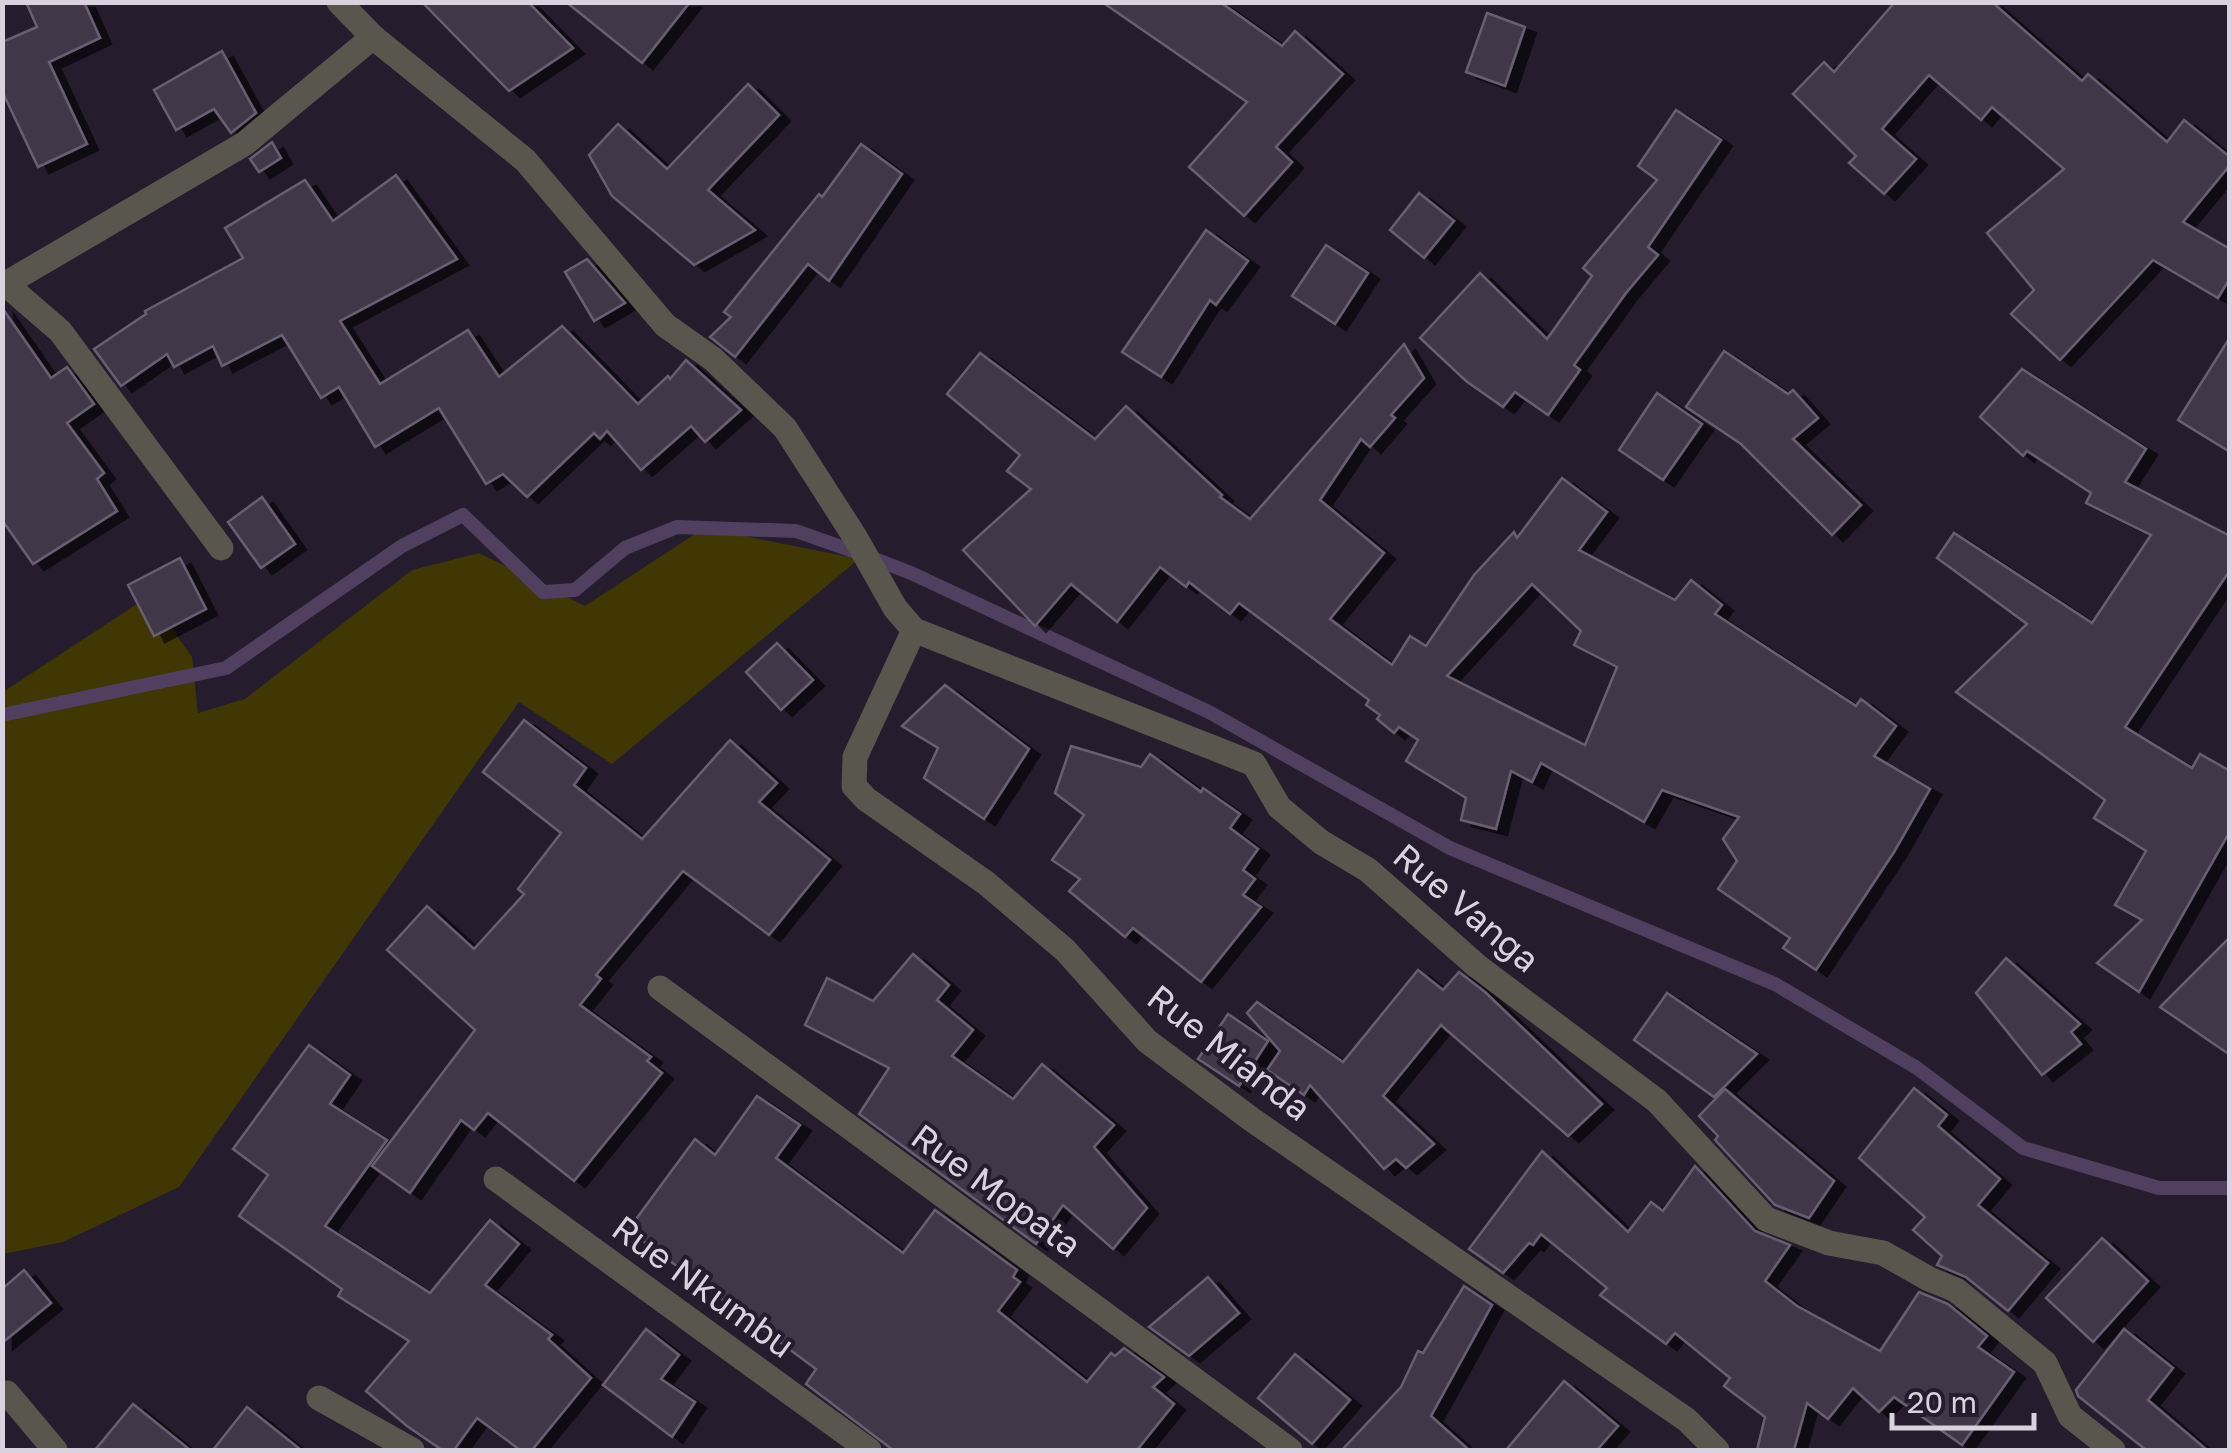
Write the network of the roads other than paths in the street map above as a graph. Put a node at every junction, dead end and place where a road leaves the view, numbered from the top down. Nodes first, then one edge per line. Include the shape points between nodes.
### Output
1 (339, 2) edge
2 (373, 36) junction
3 (4, 284) edge
4 (221, 548) dead end
5 (914, 630) junction
6 (660, 988) dead end
7 (496, 1179) dead end
8 (8, 1393) dead end
9 (319, 1398) dead end
10 (55, 1450) edge
11 (412, 1450) edge
12 (869, 1450) edge
13 (1290, 1450) edge
14 (1716, 1450) edge
15 (2113, 1450) edge

1 - 2 street
2 - 3 street via 244,144
2 - 5 street via 526,160 665,325 713,359 785,428 894,608
3 - 4 street via 60,331
5 - 14 street, Rue Mianda via 855,757 854,786 1039,927 1147,1041 1687,1420
5 - 15 street, Rue Vanga via 1254,764 1279,807 1658,1101 1766,1219 1830,1243 1882,1253 1956,1290 2045,1363 2070,1416
6 - 13 street, Rue Mopata
7 - 12 street, Rue Nkumbu
8 - 10 street
9 - 11 street

